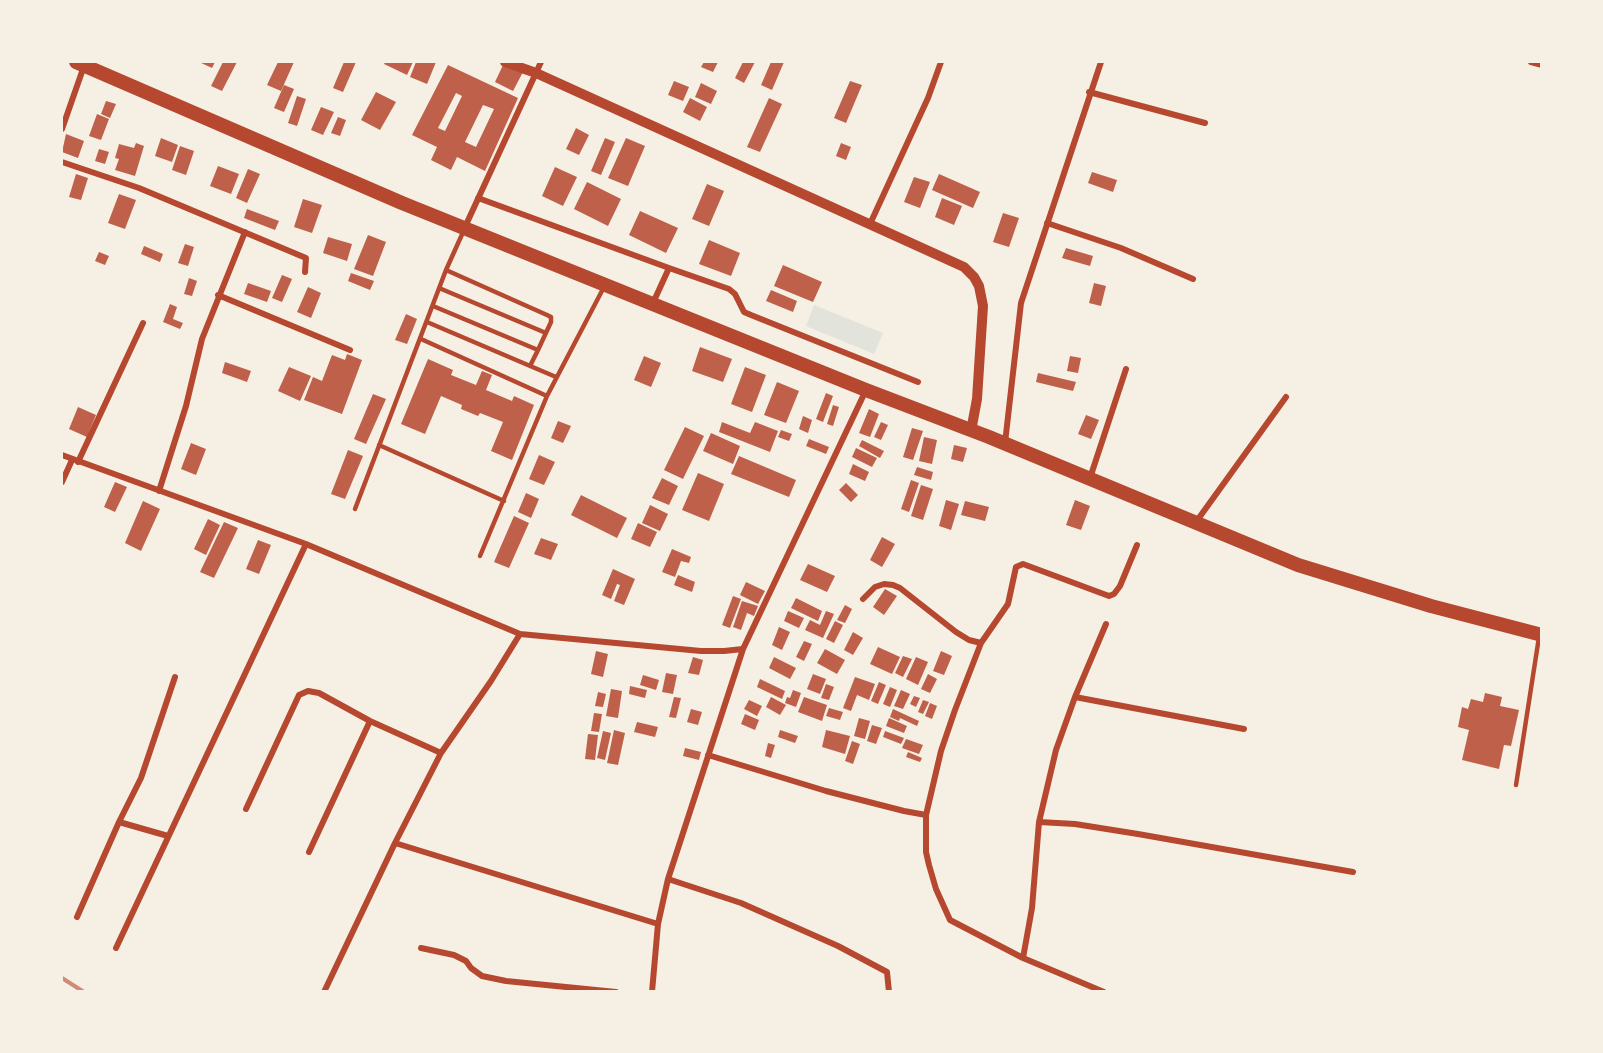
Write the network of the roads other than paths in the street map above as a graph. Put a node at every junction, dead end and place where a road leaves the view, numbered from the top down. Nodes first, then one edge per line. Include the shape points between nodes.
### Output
1 (505, 62) edge
2 (542, 62) edge
3 (941, 62) edge
4 (1101, 62) edge
5 (1531, 62) edge
6 (81, 63) edge
7 (1542, 65) edge
8 (536, 73) junction
9 (1089, 92) junction
10 (1205, 123) dead end
11 (62, 129) edge
12 (62, 162) edge
13 (478, 198) junction
14 (1047, 223) junction
15 (870, 224) junction
16 (465, 228) junction
17 (245, 232) junction
18 (669, 268) junction
19 (446, 270) junction
20 (305, 272) dead end
21 (1193, 279) dead end
22 (605, 284) junction
23 (440, 288) junction
24 (218, 295) junction
25 (653, 303) junction
26 (433, 306) junction
27 (428, 322) junction
28 (143, 323) dead end
29 (546, 333) junction
30 (421, 339) junction
31 (350, 350) dead end
32 (538, 350) junction
33 (530, 366) junction
34 (1126, 369) dead end
35 (556, 376) junction
36 (918, 382) dead end
37 (866, 390) junction
38 (546, 396) junction
39 (1286, 397) dead end
40 (977, 399) junction
41 (971, 431) junction
42 (996, 440) junction
43 (379, 445) junction
44 (62, 455) edge
45 (75, 461) junction
46 (1090, 479) junction
47 (62, 482) edge
48 (159, 491) junction
49 (504, 501) junction
50 (355, 509) dead end
51 (1196, 522) junction
52 (306, 544) junction
53 (1137, 545) dead end
54 (480, 556) dead end
55 (863, 599) dead end
56 (1106, 624) dead end
57 (520, 634) junction
58 (1540, 635) edge
59 (981, 643) junction
60 (744, 649) junction
61 (176, 676) dead end
62 (1075, 697) junction
63 (370, 720) junction
64 (1244, 729) dead end
65 (441, 753) junction
66 (708, 755) junction
67 (1516, 785) dead end
68 (246, 809) dead end
69 (922, 814) junction
70 (119, 822) junction
71 (1039, 822) junction
72 (168, 836) junction
73 (395, 843) junction
74 (309, 852) dead end
75 (1353, 872) dead end
76 (668, 879) junction
77 (77, 917) dead end
78 (658, 924) junction
79 (116, 948) dead end
80 (422, 948) dead end
81 (1023, 958) junction
82 (324, 992) edge
83 (616, 992) edge
84 (652, 992) edge
85 (889, 992) edge
86 (1104, 992) edge

1 - 8 street
2 - 8 street
3 - 15 street
4 - 9 street
5 - 7 street
6 - 11 street
6 - 16 highway
8 - 13 street
8 - 15 street
9 - 10 street
9 - 14 street
12 - 17 street via 139,188
13 - 16 street
13 - 18 street
14 - 21 street via 1121,248
14 - 42 street via 1021,303
15 - 40 street via 964,267 974,277 982,306
16 - 19 lane
16 - 22 highway
17 - 20 street via 306,258
17 - 24 street
18 - 25 street
18 - 36 street via 729,289 744,312
19 - 23 lane
19 - 29 lane via 547,315 551,322
22 - 25 highway
22 - 35 lane
23 - 26 lane
23 - 29 lane
24 - 31 street
24 - 48 street
25 - 37 highway
26 - 27 lane
26 - 32 lane
27 - 30 lane
27 - 33 lane
28 - 45 street
29 - 32 lane
30 - 38 lane
30 - 43 lane
32 - 33 lane
33 - 35 lane
34 - 46 street
35 - 38 lane
37 - 41 highway
37 - 60 street
38 - 49 lane
39 - 51 street
40 - 41 street
40 - 42 street via 979,418
41 - 42 highway
42 - 46 highway
43 - 49 lane
43 - 50 lane
44 - 45 street
45 - 47 street
45 - 48 street
46 - 51 highway
48 - 52 street
49 - 54 lane
51 - 58 highway via 1298,565
52 - 57 street
52 - 72 street
53 - 59 street via 1120,586 1109,596 1019,565 1014,570 1008,604
55 - 59 street via 875,587 893,585 956,632
56 - 62 street
57 - 60 street via 700,651
57 - 65 street
58 - 67 lane
59 - 69 street
60 - 66 street
61 - 70 street via 141,778
62 - 64 street
62 - 71 street via 1056,750
63 - 65 street
63 - 68 street via 319,693 308,691 299,695
63 - 74 street
65 - 73 street
66 - 69 street via 826,791
66 - 76 street
69 - 81 street via 929,865 950,920
70 - 72 street
70 - 77 street
71 - 75 street via 1138,834
71 - 81 street via 1032,908
72 - 79 street
73 - 78 street
73 - 82 street
76 - 78 street
76 - 85 street via 741,903 856,955 887,972
78 - 84 street
80 - 83 street via 454,955 482,976
81 - 86 street

